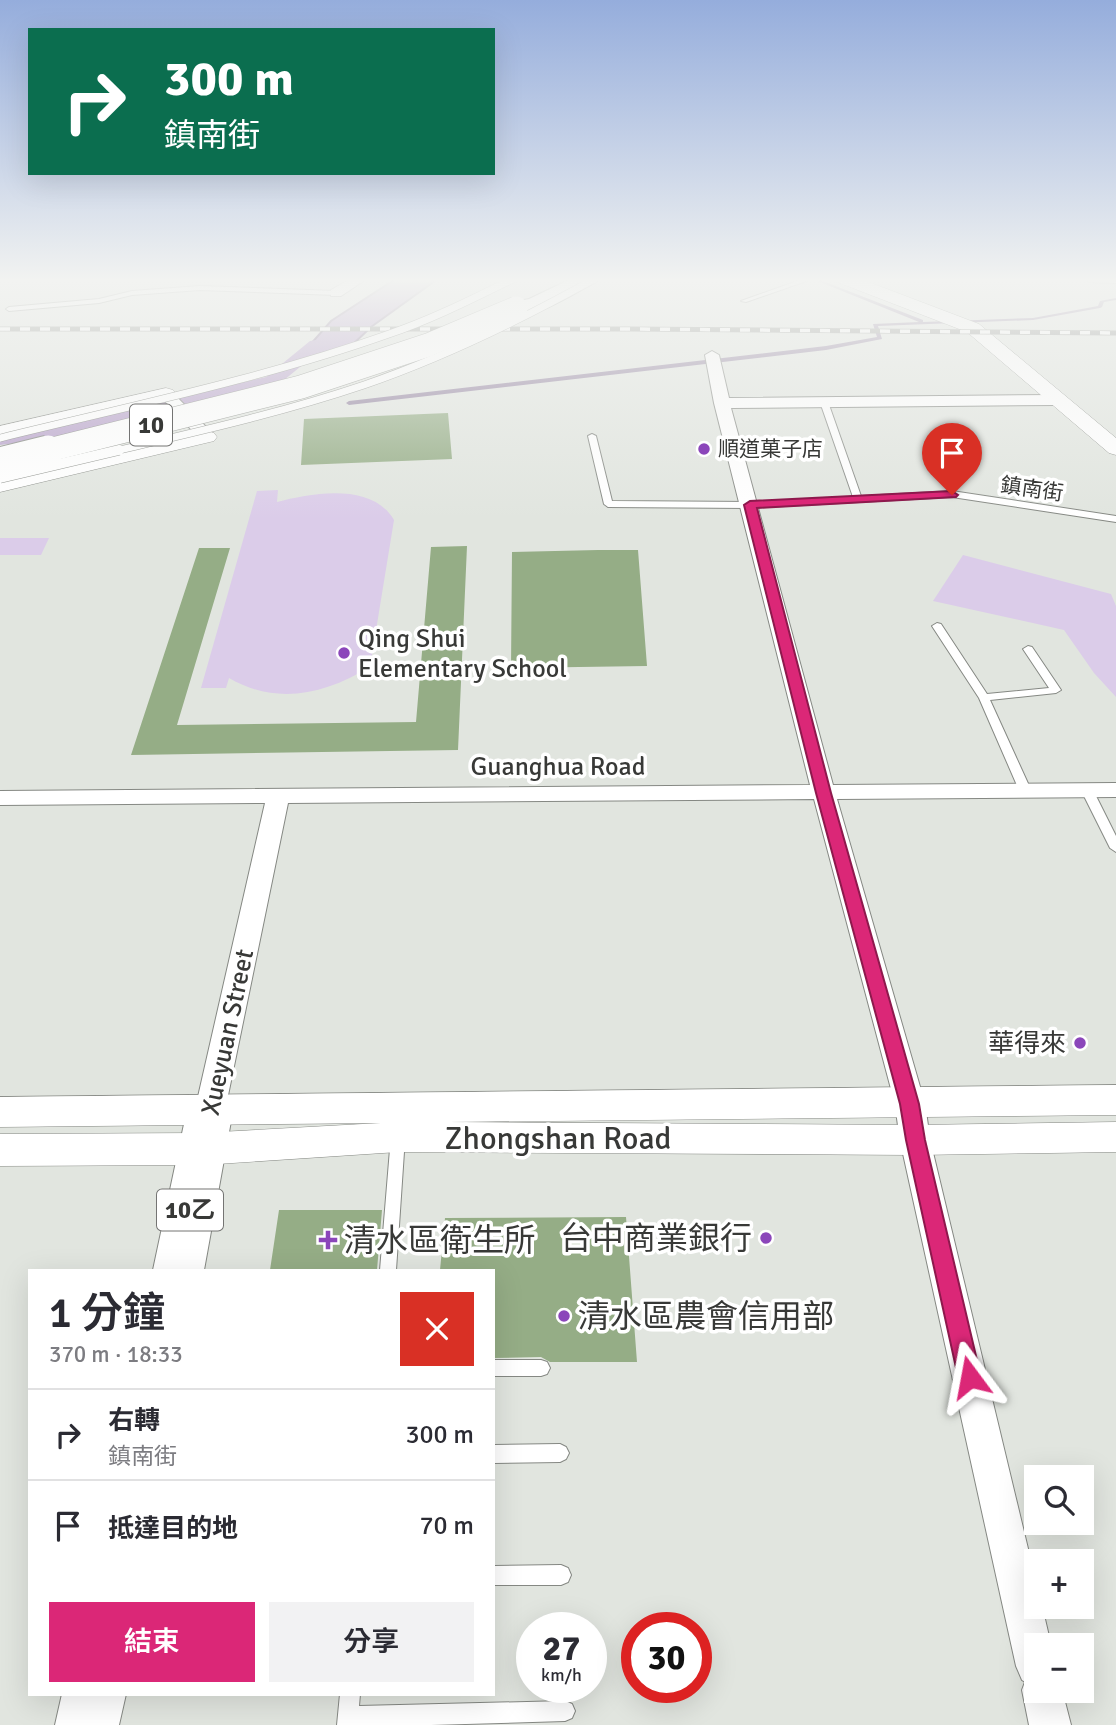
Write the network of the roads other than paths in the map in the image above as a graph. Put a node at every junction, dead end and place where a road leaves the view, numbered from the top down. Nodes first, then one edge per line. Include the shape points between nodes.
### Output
1 (316, 358) edge
2 (381, 358) edge
3 (430, 358) edge
4 (1008, 358) edge
5 (713, 359) dead end
6 (309, 379) junction
7 (166, 394) joint
8 (1056, 400) junction
9 (824, 402) junction
10 (722, 403) junction
11 (0, 432) edge
12 (592, 436) dead end
13 (207, 437) joint
14 (0, 439) edge
15 (1116, 449) edge
16 (0, 451) edge
17 (0, 462) edge
18 (0, 472) edge
19 (0, 478) edge
20 (0, 485) edge
21 (858, 499) junction
22 (750, 505) junction
23 (1116, 519) edge
24 (937, 625) dead end
25 (1028, 649) dead end
26 (984, 698) junction
27 (1025, 790) junction
28 (1087, 790) junction
29 (1116, 790) edge
30 (824, 793) junction
31 (278, 795) junction
32 (0, 798) edge
33 (1110, 824) edge
34 (1116, 848) edge
35 (1116, 1100) edge
36 (0, 1112) edge
37 (913, 1122) junction
38 (206, 1130) junction
39 (1116, 1136) edge
40 (398, 1137) junction
41 (0, 1150) edge
42 (178, 1269) edge
43 (388, 1269) edge
44 (495, 1368) edge
45 (541, 1368) dead end
46 (560, 1453) dead end
47 (495, 1454) edge
48 (561, 1575) dead end
49 (495, 1576) edge
50 (1029, 1633) edge
51 (94, 1696) edge
52 (350, 1696) edge
53 (1045, 1703) edge
54 (565, 1711) dead end
55 (348, 1721) edge
56 (88, 1725) edge
57 (1050, 1725) edge

1 - 14 lane, bridge
2 - 6 main road, 10, bridge
3 - 19 lane, bridge via 330,396
4 - 8 street
5 - 10 street
6 - 14 main road, bridge via 175,399
6 - 16 main road, 10
6 - 17 main road, 10, bridge
6 - 18 main road, bridge via 192,426
7 - 11 street
7 - 13 street
8 - 9 street
8 - 15 street
9 - 10 street
9 - 21 lane
10 - 22 street
12 - 22 lane, 鎮南街 via 608,504
13 - 20 street
21 - 22 lane, 鎮南街
21 - 23 lane, 鎮南街 via 952,495
22 - 30 street
24 - 26 lane
25 - 26 lane via 1056,690
26 - 27 lane
27 - 28 street, Guanghua Road
27 - 30 street, Guanghua Road
28 - 29 street, Guanghua Road
28 - 33 lane
30 - 31 street, Guanghua Road
30 - 37 street
31 - 32 street, Guanghua Road
31 - 38 street, Xueyuan Street
33 - 34 lane
35 - 37 street, Zhongshan Road
36 - 38 street, Zhongshan Road
37 - 38 street, Zhongshan Road
37 - 39 street, Zhongshan Road
37 - 40 street, Zhongshan Road
37 - 50 street
38 - 40 street, Zhongshan Road
38 - 41 street, Zhongshan Road
38 - 42 main road, Xueyuan Street / 10乙
40 - 43 lane
44 - 45 lane
46 - 47 lane
48 - 49 lane
51 - 56 main road
52 - 55 lane
53 - 57 street
54 - 55 lane

